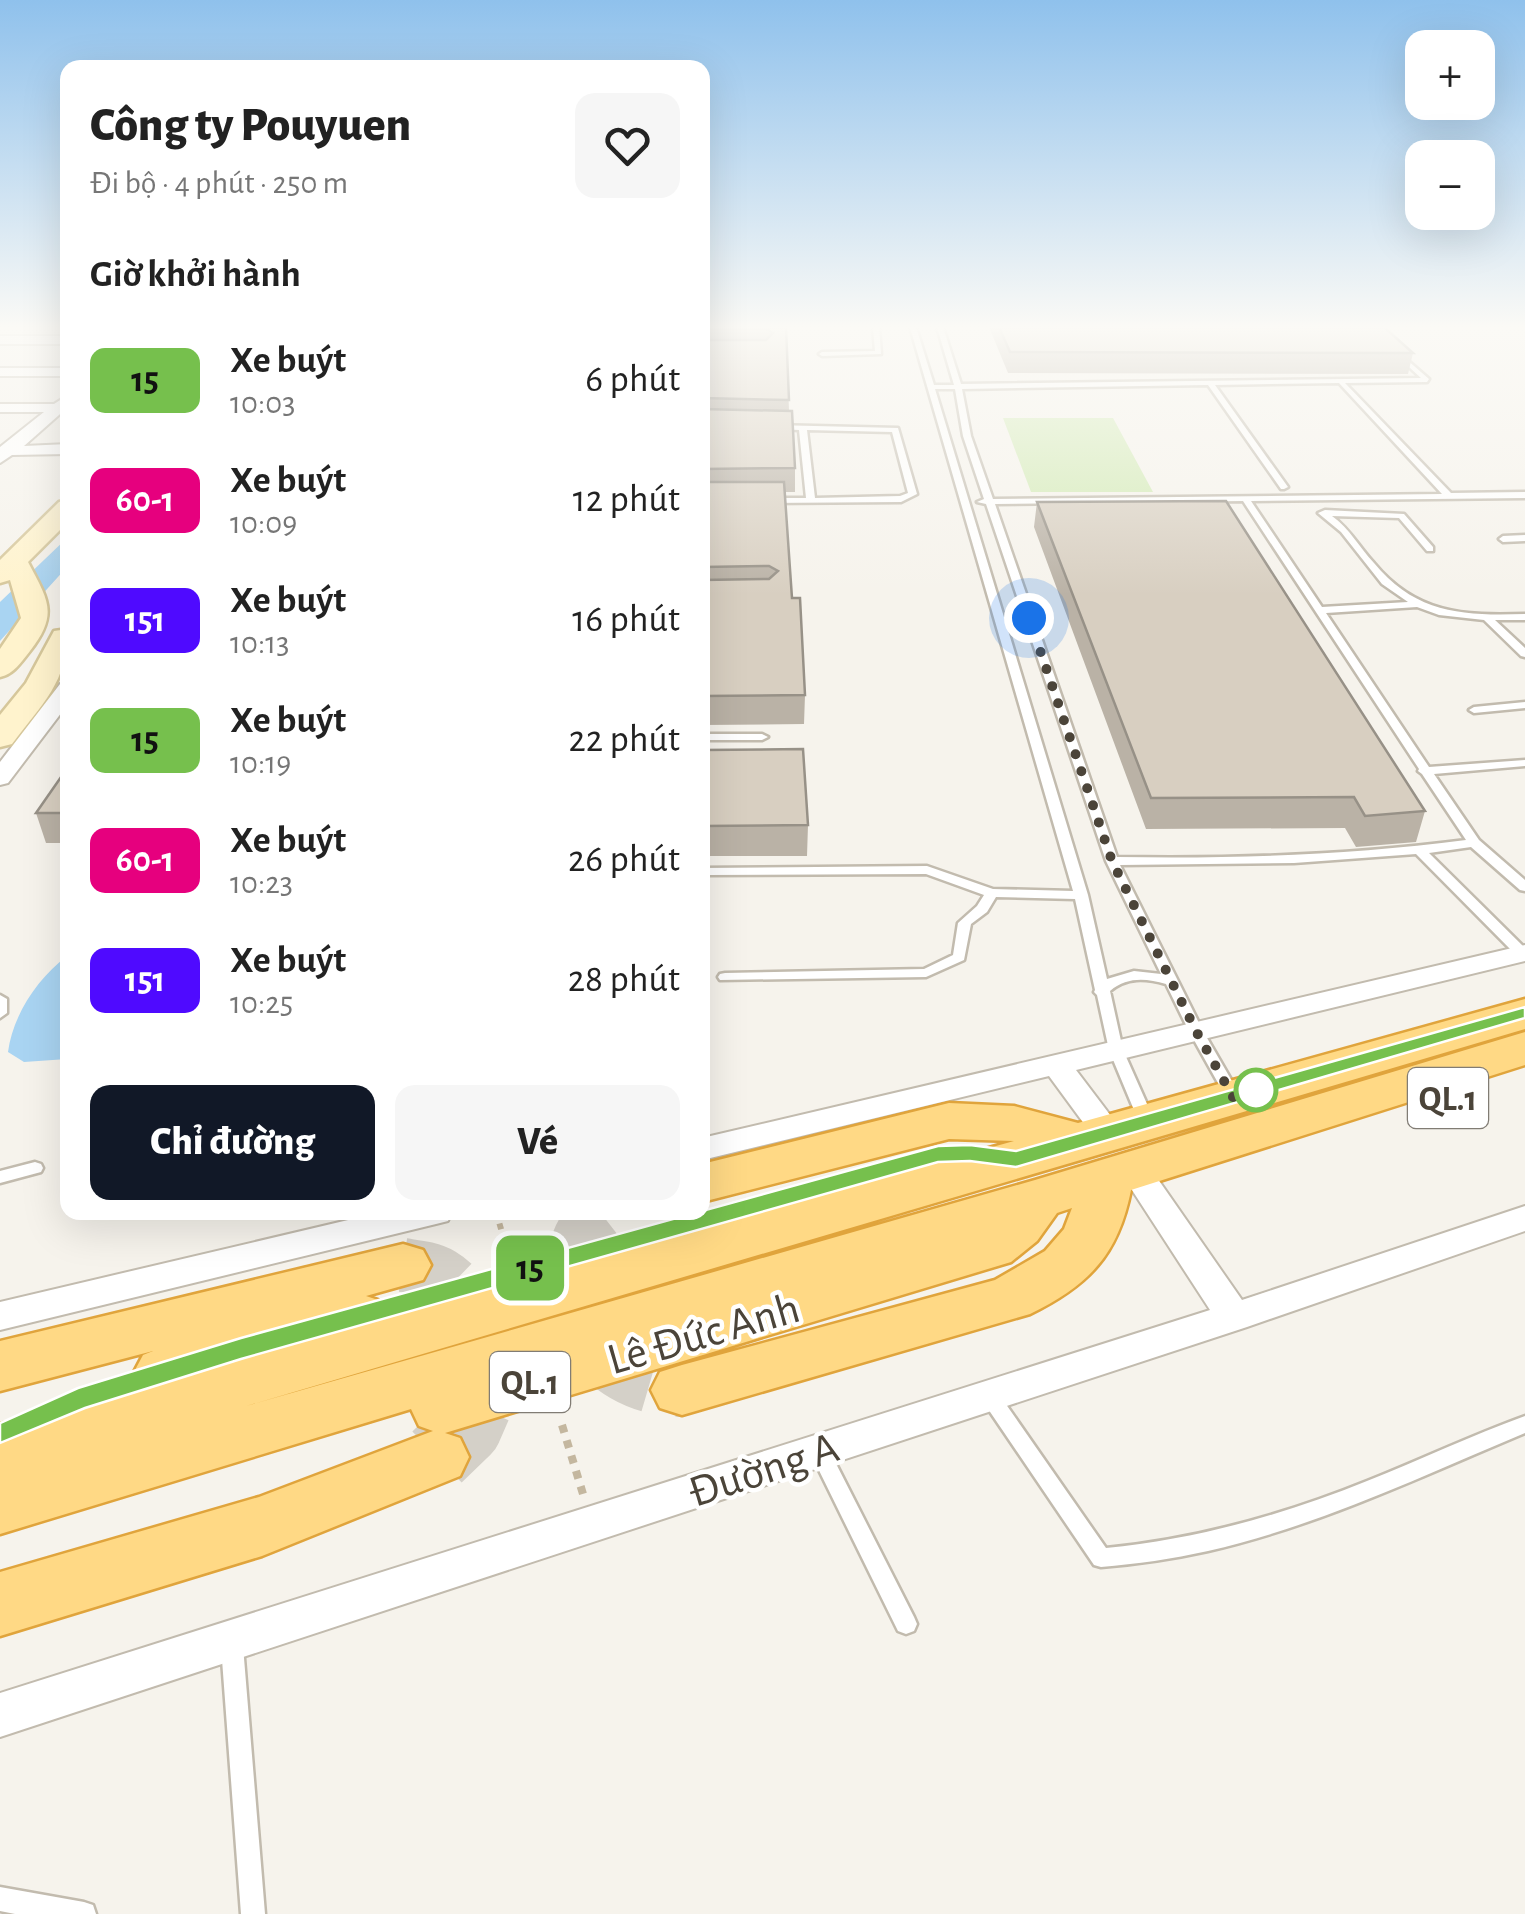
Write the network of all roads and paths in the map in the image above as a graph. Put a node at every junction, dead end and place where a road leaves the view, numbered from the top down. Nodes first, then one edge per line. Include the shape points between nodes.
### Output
1 (46, 416) edge
2 (940, 416) edge
3 (963, 416) edge
4 (1234, 416) edge
5 (1373, 416) edge
6 (769, 426) edge
7 (803, 427) junction
8 (60, 450) edge
9 (3, 453) edge
10 (1284, 487) dead end
11 (1525, 494) edge
12 (1449, 496) junction
13 (1304, 498) junction
14 (757, 501) edge
15 (811, 501) junction
16 (1247, 501) junction
17 (965, 502) junction
18 (990, 502) junction
19 (1322, 512) junction
20 (60, 516) edge
21 (1525, 538) edge
22 (1502, 539) dead end
23 (1430, 549) dead end
24 (12, 571) edge
25 (1415, 605) junction
26 (1322, 610) junction
27 (999, 617) junction
28 (1525, 617) edge
29 (1029, 618) junction
30 (1487, 618) junction
31 (60, 641) edge
32 (60, 644) edge
33 (1524, 652) edge
34 (0, 668) edge
35 (0, 695) edge
36 (60, 699) edge
37 (1525, 706) edge
38 (1474, 710) dead end
39 (0, 737) edge
40 (710, 737) edge
41 (762, 737) dead end
42 (1525, 763) edge
43 (1424, 772) junction
44 (0, 778) edge
45 (1474, 843) junction
46 (1420, 850) junction
47 (1112, 861) junction
48 (710, 871) edge
49 (1524, 885) edge
50 (992, 893) junction
51 (1081, 895) junction
52 (1524, 953) edge
53 (725, 977) dead end
54 (1172, 982) junction
55 (1101, 992) junction
56 (0, 998) edge
57 (0, 1014) edge
58 (1525, 1014) edge
59 (1196, 1031) junction
60 (1525, 1048) edge
61 (1116, 1050) junction
62 (1056, 1064) junction
63 (1525, 1074) edge
64 (1233, 1097) junction
65 (1368, 1098) junction
66 (710, 1147) edge
67 (1115, 1149) junction
68 (34, 1168) dead end
69 (0, 1177) edge
70 (1028, 1179) junction
71 (710, 1181) edge
72 (710, 1217) edge
73 (1525, 1218) edge
74 (402, 1220) edge
75 (498, 1220) edge
76 (701, 1220) edge
77 (504, 1239) dead end
78 (403, 1265) tunnel mouth
79 (0, 1316) edge
80 (1234, 1317) junction
81 (0, 1366) edge
82 (682, 1390) tunnel mouth
83 (989, 1396) junction
84 (1525, 1424) edge
85 (562, 1425) dead end
86 (0, 1431) edge
87 (818, 1450) junction
88 (0, 1451) edge
89 (437, 1457) tunnel mouth
90 (0, 1505) edge
91 (592, 1522) junction
92 (0, 1524) edge
93 (0, 1604) edge
94 (906, 1624) dead end
95 (231, 1640) junction
96 (0, 1715) edge
97 (0, 1899) edge
98 (84, 1914) edge
99 (253, 1914) edge

1 - 9 street
2 - 17 lane
3 - 18 lane
4 - 10 lane
5 - 12 lane
6 - 7 lane
7 - 15 lane
7 - 15 lane via 895,430 914,494
8 - 9 street
11 - 12 lane
12 - 13 lane
13 - 16 lane
13 - 19 lane
14 - 15 lane
16 - 18 lane
16 - 26 lane
17 - 18 lane
17 - 27 lane
18 - 29 lane
19 - 23 lane via 1401,516
19 - 25 lane via 1348,531 1386,584
20 - 24 main road
21 - 22 lane
24 - 34 main road via 38,609 36,626
25 - 26 lane
25 - 30 lane
26 - 43 lane
27 - 29 lane
27 - 51 lane
28 - 30 lane
29 - 47 lane
30 - 33 lane
31 - 35 main road
32 - 39 main road via 40,685
36 - 44 street
37 - 38 lane
40 - 41 lane
42 - 43 lane
43 - 45 lane
45 - 46 lane
45 - 49 lane
46 - 47 lane via 1223,864
46 - 52 lane
47 - 54 lane
48 - 50 lane via 927,870
50 - 51 lane
50 - 53 lane via 965,923 959,957 926,973
51 - 55 lane
52 - 59 street
54 - 55 lane via 1130,976
54 - 59 lane
55 - 61 lane
56 - 57 lane
58 - 64 highway, Lê Đức Anh / QL.1
59 - 61 street
59 - 64 lane
60 - 65 highway, Lê Đức Anh / QL.1
61 - 62 street
61 - 67 lane
62 - 66 street
62 - 67 street
63 - 65 highway, Lê Đức Anh / QL.1 via 1439,1101
64 - 67 highway, Lê Đức Anh / QL.1
65 - 67 highway, Lê Đức Anh / QL.1
67 - 70 highway, Lê Đức Anh / QL.1
67 - 71 highway via 1035,1126 961,1120
67 - 80 street
67 - 82 highway via 1095,1227 1082,1253 1052,1279 1010,1298
68 - 69 lane
70 - 72 highway, Lê Đức Anh / QL.1 via 970,1153 938,1154
70 - 88 highway, Lê Đức Anh / QL.1
70 - 90 highway, Lê Đức Anh / QL.1
70 - 92 highway, Lê Đức Anh / QL.1 via 1018,1227 992,1248 74,1512
73 - 80 street, Đường A
74 - 79 street
75 - 77 path
76 - 86 highway, Lê Đức Anh / QL.1 via 241,1348
78 - 81 highway
80 - 83 street, Đường A
83 - 84 lane via 1101,1558 1140,1556 1298,1516
83 - 87 street, Đường A
85 - 91 path
87 - 91 street, Đường A
87 - 94 lane
89 - 93 highway via 262,1526
91 - 95 street, Đường A
95 - 96 street, Đường A
95 - 99 lane
97 - 98 lane

